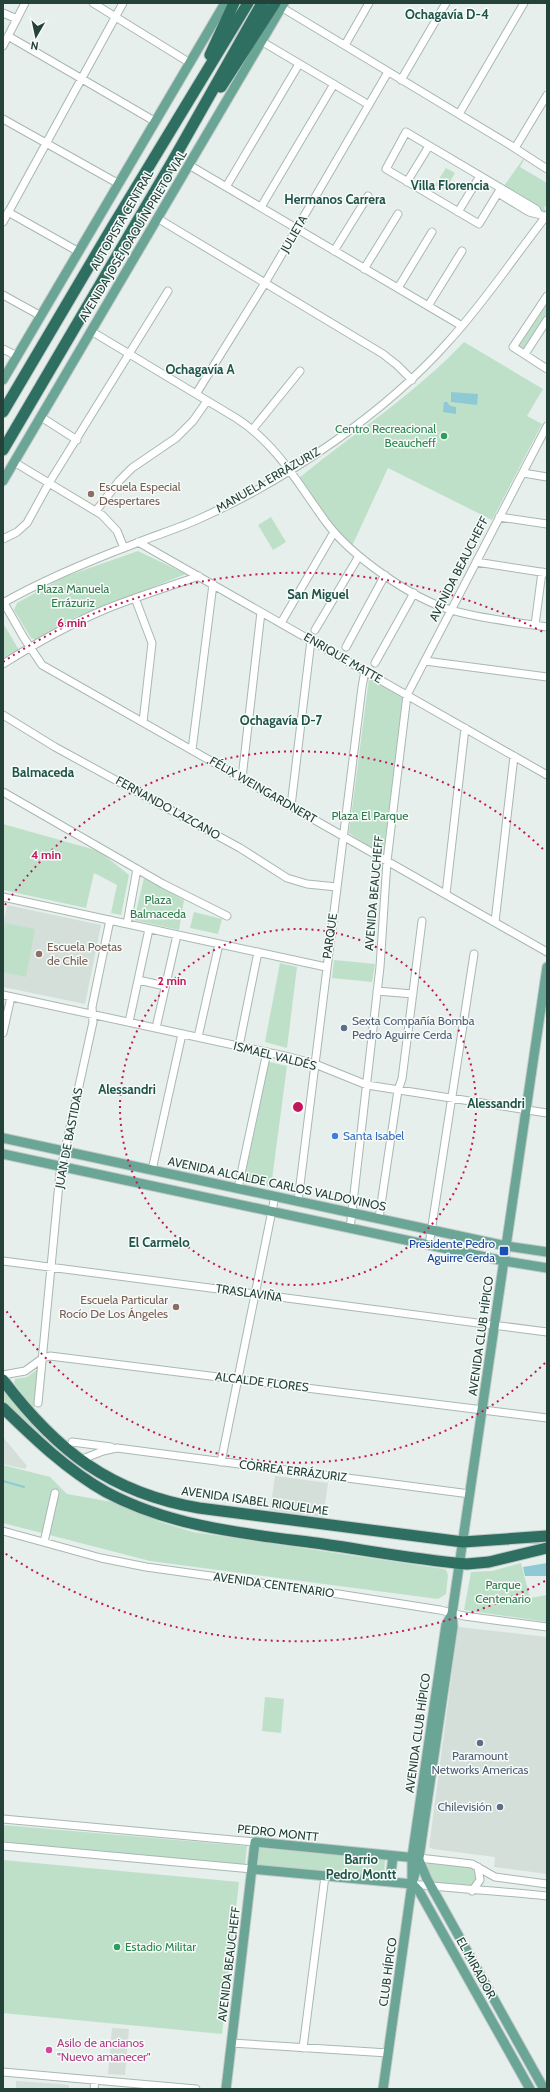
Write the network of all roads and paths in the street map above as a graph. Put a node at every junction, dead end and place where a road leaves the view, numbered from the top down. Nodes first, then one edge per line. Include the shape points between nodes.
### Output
1 (25, 3) edge
2 (93, 3) edge
3 (123, 3) edge
4 (225, 3) edge
5 (234, 3) edge
6 (248, 3) edge
7 (262, 3) edge
8 (369, 3) edge
9 (446, 3) edge
10 (524, 3) edge
11 (280, 4) edge
12 (3, 13) edge
13 (116, 17) junction
14 (17, 20) junction
15 (8, 36) junction
16 (261, 41) junction
17 (345, 45) junction
18 (3, 46) edge
19 (190, 63) junction
20 (299, 64) junction
21 (388, 72) junction
22 (82, 78) junction
23 (203, 78) junction
24 (401, 80) junction
25 (334, 84) junction
26 (547, 95) edge
27 (369, 105) junction
28 (458, 114) junction
29 (3, 119) edge
30 (196, 119) junction
31 (156, 122) junction
32 (46, 143) junction
33 (429, 146) junction
34 (515, 148) junction
35 (189, 165) junction
36 (547, 169) edge
37 (480, 176) junction
38 (407, 182) junction
39 (119, 184) junction
40 (226, 187) junction
41 (500, 191) junction
42 (368, 196) dead end
43 (261, 208) junction
44 (8, 212) junction
45 (458, 212) junction
46 (398, 214) dead end
47 (545, 216) edge
48 (157, 218) junction
49 (3, 222) edge
50 (297, 229) junction
51 (432, 232) dead end
52 (334, 251) junction
53 (462, 251) dead end
54 (79, 252) junction
55 (364, 269) junction
56 (265, 283) junction
57 (398, 288) junction
58 (168, 291) dead end
59 (3, 295) edge
60 (547, 296) edge
61 (428, 306) junction
62 (41, 316) junction
63 (547, 320) edge
64 (462, 326) junction
65 (91, 331) junction
66 (3, 349) edge
67 (130, 354) junction
68 (525, 354) junction
69 (17, 356) junction
70 (547, 369) edge
71 (300, 370) dead end
72 (3, 380) edge
73 (412, 380) junction
74 (196, 394) junction
75 (207, 401) junction
76 (3, 412) edge
77 (41, 417) junction
78 (547, 427) edge
79 (252, 429) junction
80 (77, 440) junction
81 (3, 450) edge
82 (14, 462) junction
83 (290, 470) junction
84 (522, 473) junction
85 (547, 476) edge
86 (3, 481) edge
87 (49, 483) junction
88 (96, 511) junction
89 (499, 517) junction
90 (547, 524) edge
91 (334, 532) junction
92 (3, 539) edge
93 (138, 542) junction
94 (124, 548) junction
95 (359, 556) junction
96 (476, 562) junction
97 (545, 572) edge
98 (385, 575) junction
99 (199, 576) junction
100 (212, 584) junction
101 (414, 593) junction
102 (135, 598) junction
103 (4, 603) edge
104 (451, 610) junction
105 (261, 612) junction
106 (282, 624) junction
107 (535, 625) junction
108 (547, 627) edge
109 (316, 630) dead end
110 (311, 640) junction
111 (346, 647) dead end
112 (30, 648) junction
113 (425, 661) junction
114 (375, 663) dead end
115 (3, 664) edge
116 (366, 671) junction
117 (547, 677) edge
118 (407, 695) junction
119 (3, 715) edge
120 (143, 722) junction
121 (465, 728) junction
122 (192, 750) junction
123 (514, 756) junction
124 (547, 775) edge
125 (242, 778) junction
126 (3, 792) edge
127 (291, 806) junction
128 (344, 836) junction
129 (240, 848) junction
130 (238, 856) dead end
131 (387, 861) junction
132 (137, 869) junction
133 (338, 887) junction
134 (446, 894) junction
135 (3, 897) edge
136 (227, 916) dead end
137 (110, 920) junction
138 (422, 921) dead end
139 (495, 922) junction
140 (127, 924) junction
141 (149, 928) junction
142 (177, 935) junction
143 (219, 944) junction
144 (258, 952) junction
145 (547, 952) edge
146 (474, 954) dead end
147 (326, 967) junction
148 (547, 967) edge
149 (138, 980) junction
150 (165, 986) junction
151 (377, 991) junction
152 (413, 994) junction
153 (3, 995) edge
154 (11, 997) junction
155 (93, 1015) junction
156 (129, 1022) junction
157 (156, 1028) junction
158 (3, 1033) edge
159 (182, 1034) junction
160 (198, 1037) junction
161 (239, 1046) junction
162 (267, 1052) junction
163 (315, 1064) junction
164 (367, 1085) junction
165 (398, 1090) junction
166 (452, 1098) junction
167 (526, 1110) junction
168 (547, 1113) edge
169 (3, 1138) edge
170 (65, 1151) junction
171 (3, 1154) edge
172 (135, 1166) junction
173 (61, 1167) junction
174 (152, 1170) junction
175 (203, 1180) junction
176 (132, 1182) junction
177 (238, 1188) junction
178 (198, 1196) junction
179 (275, 1196) junction
180 (298, 1201) junction
181 (272, 1212) junction
182 (352, 1212) junction
183 (379, 1218) junction
184 (350, 1228) junction
185 (433, 1230) junction
186 (429, 1245) junction
187 (506, 1246) junction
188 (547, 1252) edge
189 (3, 1261) edge
190 (504, 1261) junction
191 (50, 1267) junction
192 (547, 1268) edge
193 (255, 1294) junction
194 (495, 1325) junction
195 (547, 1332) edge
196 (43, 1358) junction
197 (3, 1375) edge
198 (238, 1379) junction
199 (3, 1380) edge
200 (38, 1402) dead end
201 (3, 1408) edge
202 (482, 1409) junction
203 (547, 1418) edge
204 (72, 1442) dead end
205 (117, 1448) junction
206 (80, 1460) junction
207 (222, 1462) junction
208 (55, 1492) dead end
209 (470, 1494) junction
210 (3, 1531) edge
211 (547, 1536) edge
212 (44, 1542) junction
213 (463, 1542) junction
214 (547, 1548) edge
215 (460, 1563) junction
216 (452, 1614) junction
217 (547, 1627) edge
218 (3, 1819) edge
219 (255, 1842) junction
220 (3, 1846) edge
221 (393, 1856) junction
222 (415, 1858) junction
223 (478, 1867) junction
224 (252, 1869) junction
225 (325, 1876) junction
226 (390, 1882) junction
227 (412, 1884) junction
228 (547, 1884) edge
229 (430, 1886) junction
230 (472, 1891) junction
231 (547, 1896) edge
232 (426, 1903) junction
233 (410, 1904) junction
234 (518, 2042) junction
235 (232, 2043) junction
236 (303, 2048) junction
237 (507, 2048) junction
238 (388, 2053) junction
239 (3, 2072) edge
240 (95, 2080) junction
241 (94, 2089) edge
242 (196, 2089) edge
243 (226, 2089) edge
244 (383, 2089) edge
245 (530, 2089) edge
246 (544, 2089) edge

1 - 14 street
2 - 13 street
3 - 13 street
4 - 19 main road
5 - 23 highway via 220,31
6 - 23 highway, AUTOPISTA CENTRAL
7 - 30 highway, AUTOPISTA CENTRAL
8 - 17 street
9 - 24 street
10 - 28 street
11 - 16 main road, AVENIDA JOSÉ JOAQUÍN PRIETO VIAL
11 - 17 street
11 - 30 highway
12 - 14 street
13 - 19 street
13 - 22 street
14 - 15 street
15 - 18 street
15 - 22 street
16 - 20 street
16 - 35 main road, AVENIDA JOSÉ JOAQUÍN PRIETO VIAL
17 - 21 street
19 - 31 main road
20 - 25 street
20 - 40 street
21 - 24 street
21 - 27 street, JULIETA
22 - 31 street
22 - 32 street
23 - 76 highway, AUTOPISTA CENTRAL
24 - 28 street
25 - 27 street
25 - 43 street
26 - 34 street
27 - 50 street, JULIETA
28 - 34 street
29 - 32 street
30 - 81 highway, AUTOPISTA CENTRAL
31 - 39 main road
32 - 39 street
32 - 44 street
33 - 37 street
33 - 38 street
33 - 38 street via 406,132 386,170
34 - 36 street
35 - 40 street
35 - 48 main road, AVENIDA JOSÉ JOAQUÍN PRIETO VIAL
37 - 41 street
37 - 45 street
38 - 45 street
39 - 54 main road
40 - 43 street
41 - 45 street via 479,224
41 - 47 street
42 - 52 street
43 - 50 street
44 - 49 street
44 - 54 street
46 - 55 street
47 - 64 street, MANUELA ERRÁZURIZ
48 - 56 street
48 - 65 main road, AVENIDA JOSÉ JOAQUÍN PRIETO VIAL
50 - 52 street
50 - 56 street, JULIETA
51 - 57 street
52 - 55 street
53 - 61 street
54 - 62 main road
55 - 57 street
56 - 73 street via 383,354
56 - 74 street, JULIETA
57 - 61 street
58 - 67 street
59 - 62 street
60 - 68 street via 513,347
61 - 64 street
62 - 69 main road
63 - 68 street
64 - 73 street, MANUELA ERRÁZURIZ
65 - 67 street
65 - 77 main road, AVENIDA JOSÉ JOAQUÍN PRIETO VIAL
66 - 69 street
67 - 74 street
67 - 80 street
68 - 70 street
69 - 72 main road
71 - 79 street
73 - 83 street, MANUELA ERRÁZURIZ via 377,409
74 - 75 street
75 - 79 street
75 - 88 street via 184,431 158,452 132,468
77 - 80 street
77 - 82 main road, AVENIDA JOSÉ JOAQUÍN PRIETO VIAL
78 - 84 street, AVENIDA BEAUCHEFF
79 - 83 street via 271,446
80 - 87 street
82 - 86 main road, AVENIDA JOSÉ JOAQUÍN PRIETO VIAL
82 - 87 street
83 - 91 street
83 - 93 street, MANUELA ERRÁZURIZ via 201,518
84 - 85 street
84 - 89 street, AVENIDA BEAUCHEFF
87 - 88 street
87 - 92 street via 27,523
88 - 94 street via 112,525
89 - 90 street
89 - 96 street, AVENIDA BEAUCHEFF
91 - 95 street
91 - 106 street
93 - 94 street, MANUELA ERRÁZURIZ
93 - 99 street, ENRIQUE MATTE
94 - 103 street, MANUELA ERRÁZURIZ via 63,572
95 - 98 street
95 - 109 street
96 - 97 street
96 - 104 street, AVENIDA BEAUCHEFF
97 - 107 street
98 - 101 street
98 - 111 street
99 - 100 street, ENRIQUE MATTE
99 - 102 street
100 - 105 street, ENRIQUE MATTE
100 - 122 street
101 - 104 street
101 - 114 street
102 - 112 street via 87,617
102 - 120 street via 152,646
103 - 112 street, FÉLIX WEINGARDNERT
104 - 107 street
104 - 113 street, AVENIDA BEAUCHEFF
105 - 106 street, ENRIQUE MATTE
105 - 125 street
106 - 110 street, ENRIQUE MATTE
107 - 108 street
110 - 116 street, ENRIQUE MATTE
110 - 127 street
112 - 115 street
112 - 120 street, FÉLIX WEINGARDNERT via 42,664
113 - 117 street
113 - 118 street, AVENIDA BEAUCHEFF
116 - 118 street, ENRIQUE MATTE
116 - 128 street, PARQUE
118 - 121 street, ENRIQUE MATTE
118 - 131 street, AVENIDA BEAUCHEFF
119 - 129 street, FERNANDO LAZCANO via 55,747
120 - 122 street, FÉLIX WEINGARDNERT
121 - 123 street, ENRIQUE MATTE
121 - 134 street
122 - 125 street, FÉLIX WEINGARDNERT
123 - 124 street, ENRIQUE MATTE
123 - 139 street
125 - 127 street, FÉLIX WEINGARDNERT
126 - 132 street
127 - 128 street, FÉLIX WEINGARDNERT
128 - 131 street, FÉLIX WEINGARDNERT
128 - 133 street, PARQUE
129 - 130 street
129 - 133 street, FERNANDO LAZCANO via 287,878 307,884
131 - 134 street, FÉLIX WEINGARDNERT
131 - 151 street, AVENIDA BEAUCHEFF
132 - 136 street
132 - 140 street
133 - 147 street, PARQUE
134 - 139 street, FÉLIX WEINGARDNERT
135 - 137 street
137 - 140 street
137 - 155 street, JUAN DE BASTIDAS via 92,1007
138 - 152 street
139 - 145 street, FÉLIX WEINGARDNERT
140 - 141 street
141 - 142 street
141 - 149 street
142 - 143 street
142 - 150 street
143 - 144 street
143 - 160 street
144 - 147 street
144 - 161 street
146 - 166 street
147 - 163 street, PARQUE
148 - 167 main road, AVENIDA CLUB HÍPICO
149 - 150 street
149 - 156 street
150 - 157 street
151 - 152 street
151 - 164 street, AVENIDA BEAUCHEFF
152 - 165 street via 402,1079
153 - 154 street, ISMAEL VALDÉS
154 - 155 street, ISMAEL VALDÉS
154 - 158 street
155 - 156 street, ISMAEL VALDÉS
155 - 170 street, JUAN DE BASTIDAS
156 - 157 street, ISMAEL VALDÉS
157 - 159 street, ISMAEL VALDÉS
159 - 160 street, ISMAEL VALDÉS
159 - 174 street
160 - 161 street, ISMAEL VALDÉS
161 - 162 street, ISMAEL VALDÉS
162 - 163 street, ISMAEL VALDÉS
162 - 177 street
163 - 164 street, ISMAEL VALDÉS
163 - 180 street, PARQUE
164 - 165 street, ISMAEL VALDÉS
164 - 182 street, AVENIDA BEAUCHEFF
165 - 166 street, ISMAEL VALDÉS
165 - 183 street
166 - 167 street, ISMAEL VALDÉS
166 - 185 street
167 - 168 street, ISMAEL VALDÉS
167 - 187 main road, AVENIDA CLUB HÍPICO
169 - 170 main road, AVENIDA ALCALDE CARLOS VALDOVINOS
170 - 172 main road, AVENIDA ALCALDE CARLOS VALDOVINOS
170 - 173 street, JUAN DE BASTIDAS
171 - 173 main road
172 - 174 main road, AVENIDA ALCALDE CARLOS VALDOVINOS
172 - 176 main road
173 - 176 main road
173 - 191 street, JUAN DE BASTIDAS
174 - 175 main road, AVENIDA ALCALDE CARLOS VALDOVINOS
175 - 177 main road, AVENIDA ALCALDE CARLOS VALDOVINOS
175 - 178 main road
176 - 178 main road
177 - 179 main road, AVENIDA ALCALDE CARLOS VALDOVINOS
178 - 181 main road
179 - 180 main road, AVENIDA ALCALDE CARLOS VALDOVINOS
179 - 181 street
180 - 182 main road, AVENIDA ALCALDE CARLOS VALDOVINOS
181 - 184 main road
181 - 193 street
182 - 183 main road, AVENIDA ALCALDE CARLOS VALDOVINOS
182 - 184 street, AVENIDA BEAUCHEFF
183 - 185 main road, AVENIDA ALCALDE CARLOS VALDOVINOS
184 - 186 main road
185 - 186 street
185 - 187 main road, AVENIDA ALCALDE CARLOS VALDOVINOS
186 - 190 main road
187 - 188 main road, AVENIDA ALCALDE CARLOS VALDOVINOS
187 - 190 main road, AVENIDA CLUB HÍPICO
189 - 191 street, TRASLAVIÑA
190 - 192 main road
190 - 194 main road, AVENIDA CLUB HÍPICO
191 - 193 street, TRASLAVIÑA
191 - 196 street, JUAN DE BASTIDAS
193 - 194 street, TRASLAVIÑA
193 - 198 street
194 - 195 street, TRASLAVIÑA
194 - 202 main road, AVENIDA CLUB HÍPICO
196 - 197 street via 25,1371
196 - 198 street, ALCALDE FLORES via 54,1356
196 - 200 street, JUAN DE BASTIDAS
198 - 202 street, ALCALDE FLORES
198 - 207 street
199 - 206 highway, AVENIDA ISABEL RIQUELME via 42,1428
201 - 215 highway via 49,1452 75,1472 116,1497 155,1514 231,1531
202 - 203 street
202 - 209 main road, AVENIDA CLUB HÍPICO
204 - 205 street, CORREA ERRÁZURIZ
205 - 206 street, CORREA ERRÁZURIZ
205 - 207 street, CORREA ERRÁZURIZ
206 - 213 highway, AVENIDA ISABEL RIQUELME via 107,1477 137,1491 185,1505
207 - 209 street, CORREA ERRÁZURIZ
208 - 212 street
209 - 213 main road, AVENIDA CLUB HÍPICO
210 - 212 street, AVENIDA CENTENARIO
211 - 213 highway, AVENIDA ISABEL RIQUELME
212 - 216 street, AVENIDA CENTENARIO via 146,1567 332,1593
213 - 215 main road, AVENIDA CLUB HÍPICO
214 - 215 highway via 489,1562
215 - 216 main road, AVENIDA CLUB HÍPICO
216 - 217 street, AVENIDA CENTENARIO
216 - 222 main road, AVENIDA CLUB HÍPICO via 453,1626 441,1680
218 - 219 street, PEDRO MONTT
219 - 221 main road, PEDRO MONTT
219 - 224 main road, AVENIDA BEAUCHEFF
220 - 224 street
221 - 222 main road, PEDRO MONTT
221 - 226 main road
222 - 223 street, PEDRO MONTT via 468,1863
222 - 227 main road, CLUB HÍPICO
222 - 229 main road, EL MIRADOR
223 - 228 street, PEDRO MONTT via 495,1877
223 - 230 street via 480,1880
224 - 225 main road
224 - 235 main road, AVENIDA BEAUCHEFF
225 - 226 main road
225 - 236 street
226 - 227 main road
227 - 229 street
227 - 232 main road, EL MIRADOR
227 - 233 main road, CLUB HÍPICO
229 - 230 street
229 - 234 main road, EL MIRADOR
230 - 231 street via 501,1890
232 - 233 main road
232 - 237 main road, EL MIRADOR
233 - 238 main road, CLUB HÍPICO
234 - 237 main road
234 - 246 main road, EL MIRADOR
235 - 236 street
235 - 243 main road, AVENIDA BEAUCHEFF
236 - 238 street
237 - 245 main road, EL MIRADOR
238 - 244 main road, CLUB HÍPICO
239 - 240 street
240 - 241 street
240 - 242 street

